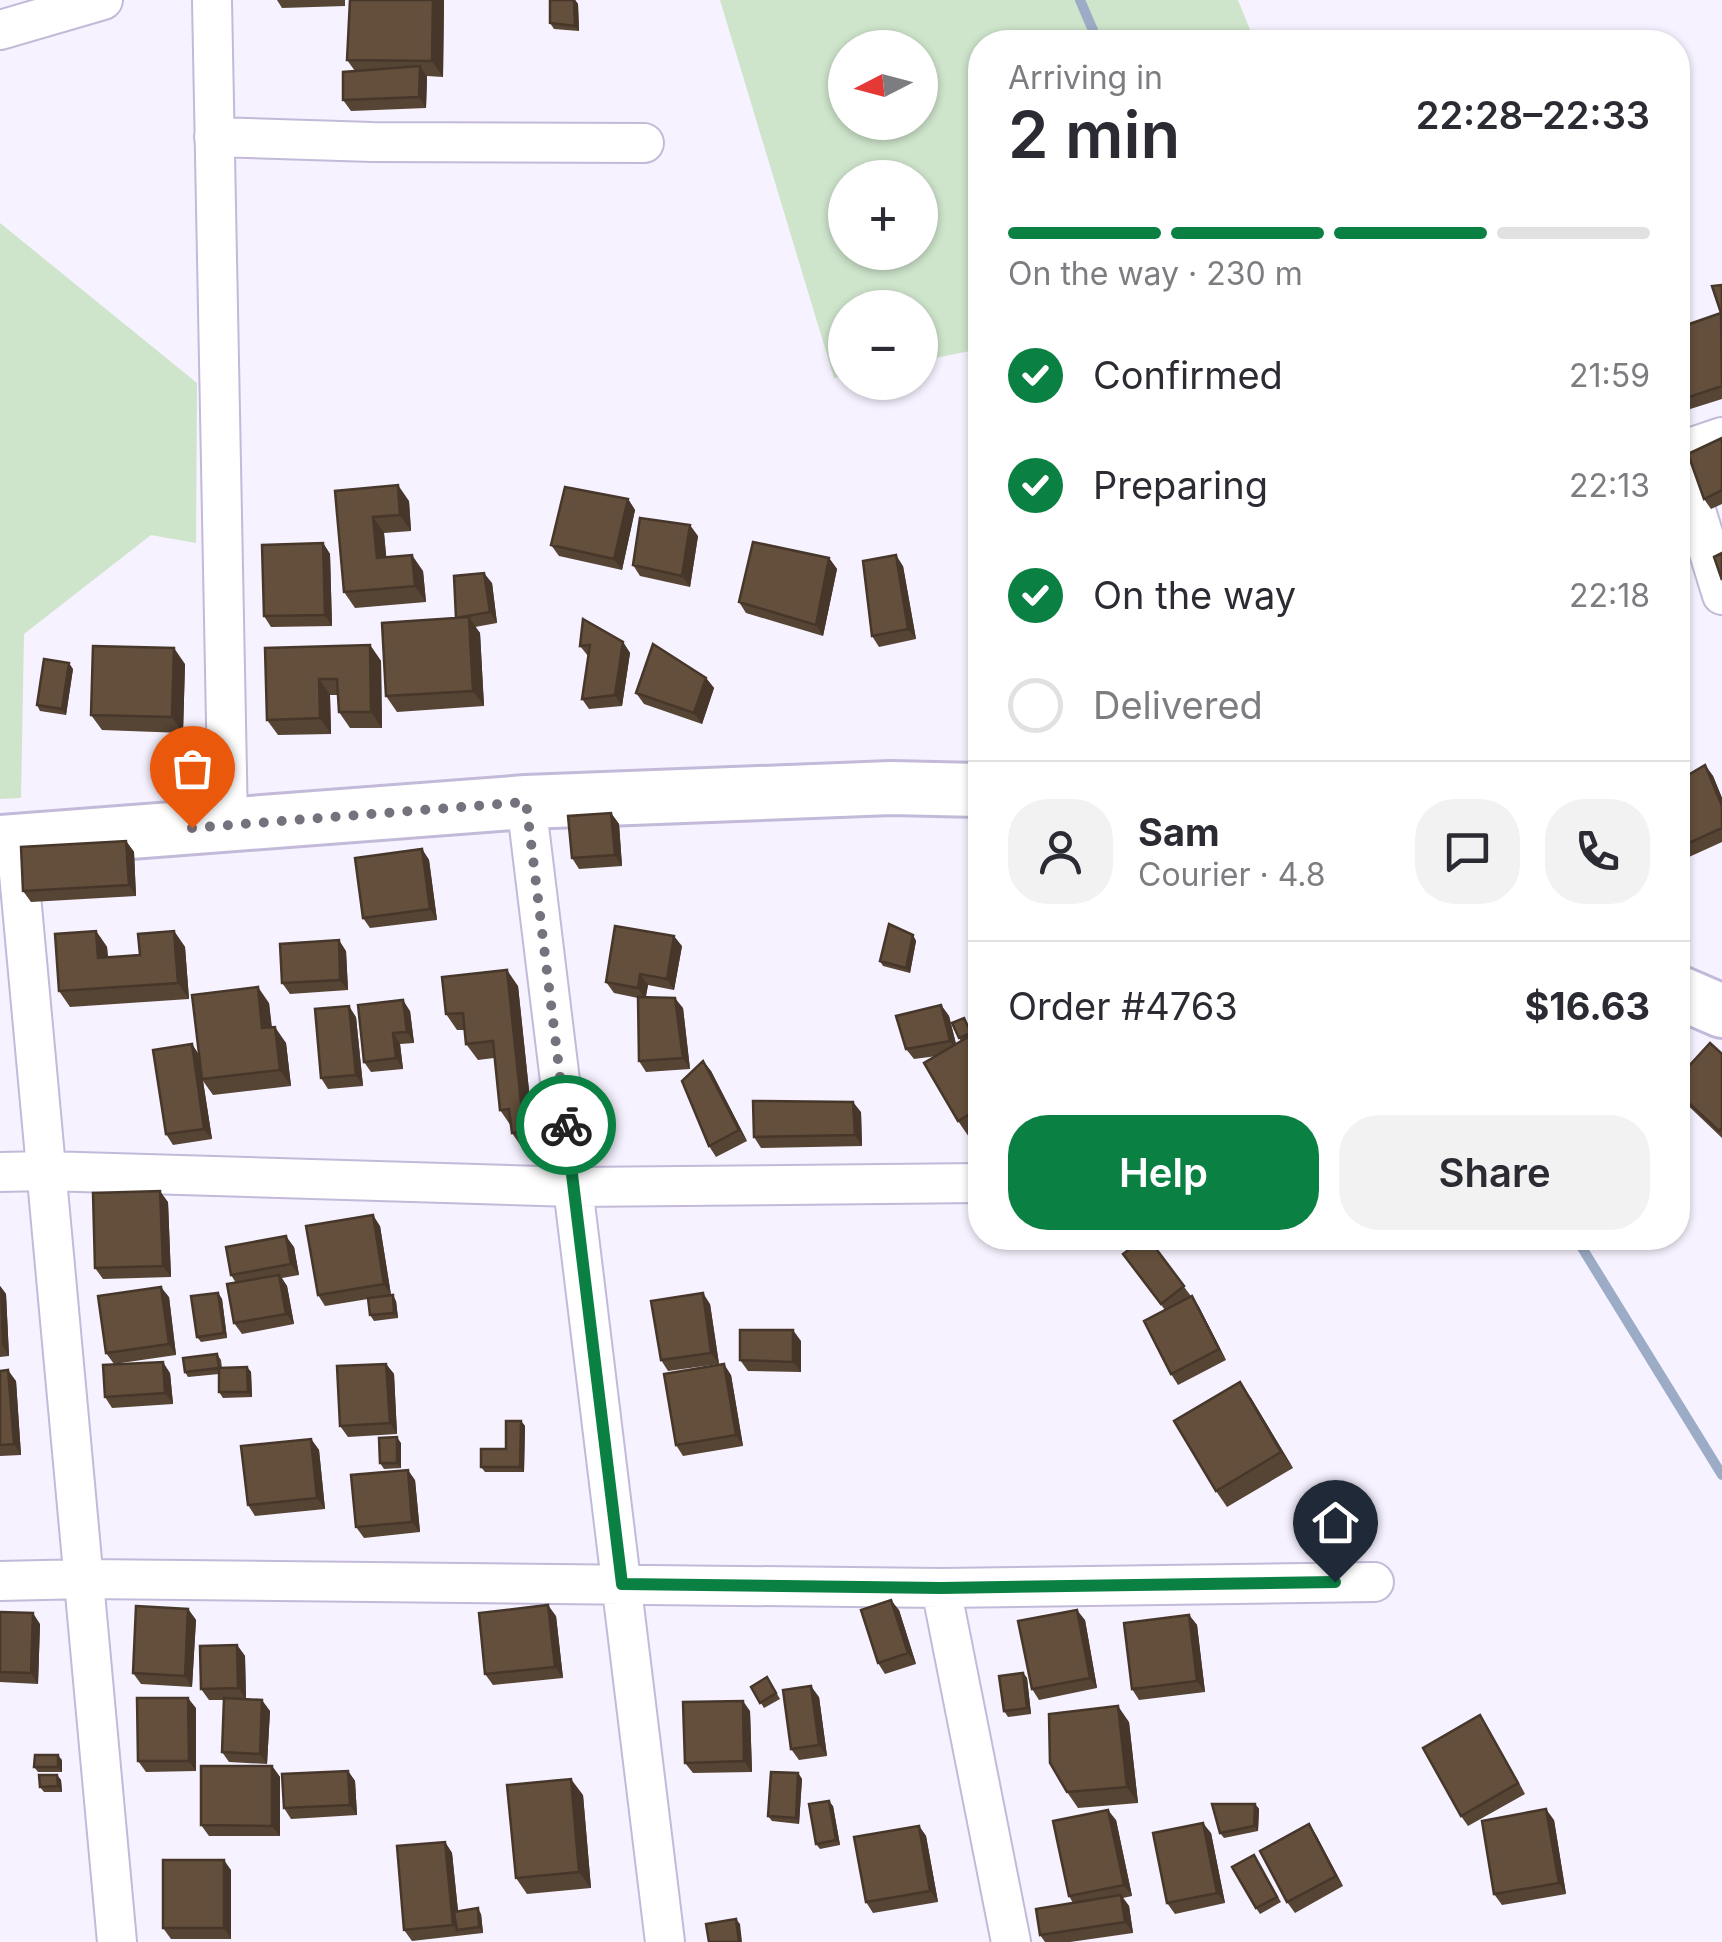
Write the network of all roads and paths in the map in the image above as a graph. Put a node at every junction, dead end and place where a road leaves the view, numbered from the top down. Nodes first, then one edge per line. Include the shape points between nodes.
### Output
1 (102, 0) edge
2 (212, 0) edge
3 (0, 30) edge
4 (214, 137) junction
5 (644, 142) dead end
6 (1722, 436) edge
7 (1690, 448) edge
8 (1690, 491) edge
9 (1722, 595) edge
10 (968, 790) edge
11 (526, 802) junction
12 (228, 825) junction
13 (8, 842) edge
14 (1690, 997) edge
15 (1722, 1010) edge
16 (46, 1171) junction
17 (0, 1172) edge
18 (968, 1183) edge
19 (574, 1187) junction
20 (86, 1579) junction
21 (0, 1582) edge
22 (1374, 1582) dead end
23 (622, 1584) junction
24 (941, 1588) junction
25 (117, 1942) edge
26 (666, 1942) edge
27 (1011, 1942) edge

1 - 3 street
2 - 4 street
4 - 5 street
4 - 12 street
6 - 7 street
8 - 9 street
10 - 11 street
11 - 12 street
11 - 19 street
12 - 13 street
13 - 16 street
14 - 15 street
16 - 17 street
16 - 19 street
16 - 20 street
18 - 19 street
19 - 23 street
20 - 21 street
20 - 23 street
20 - 25 street
22 - 24 street
23 - 24 street
23 - 26 street
24 - 27 street

